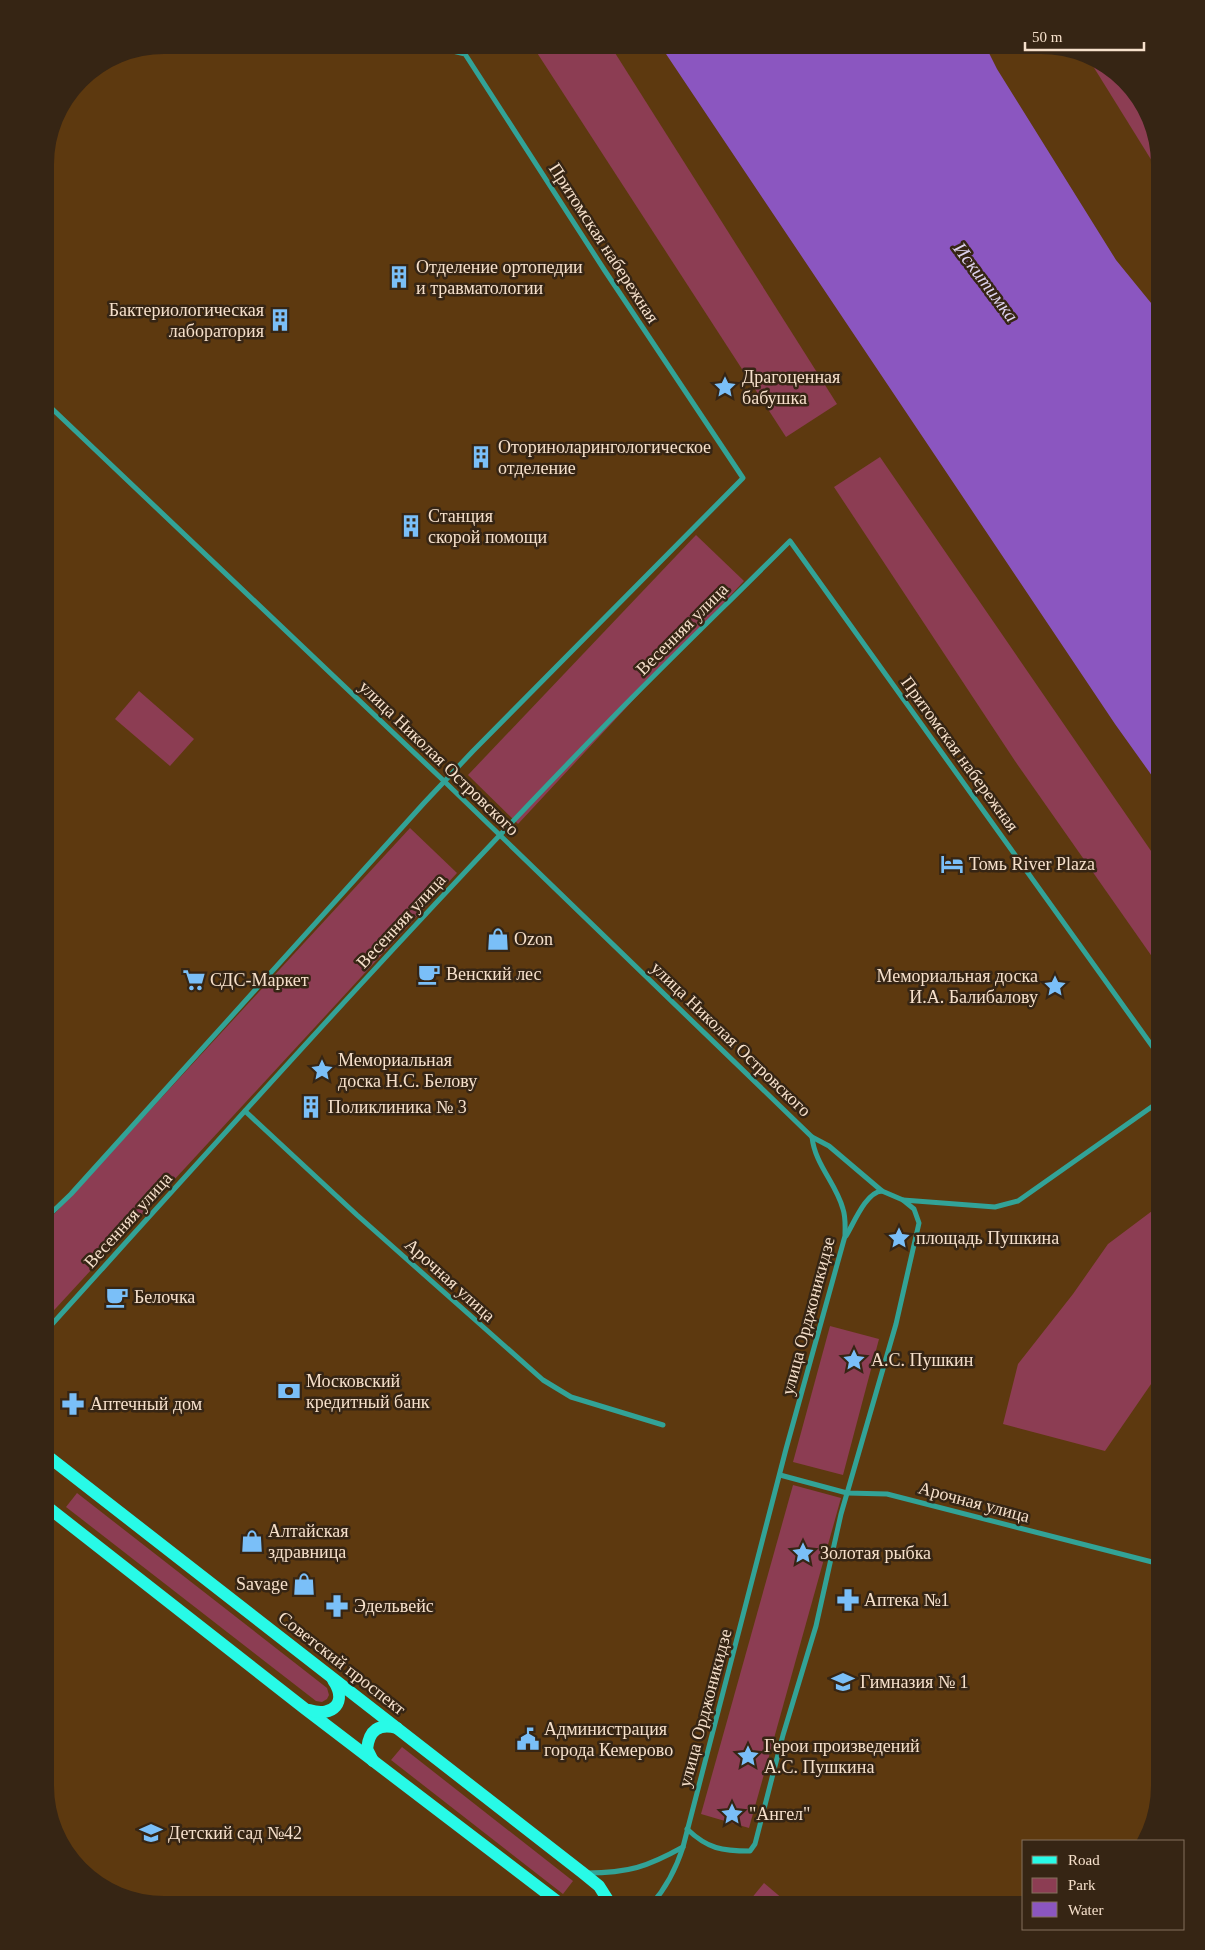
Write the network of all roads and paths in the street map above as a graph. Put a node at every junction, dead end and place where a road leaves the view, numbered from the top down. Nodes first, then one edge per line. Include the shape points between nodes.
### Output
1 (465, 54) edge
2 (54, 411) edge
3 (790, 540) joint
4 (445, 782) junction
5 (500, 836) junction
6 (1151, 1044) edge
7 (1151, 1108) edge
8 (245, 1111) junction
9 (812, 1137) junction
10 (882, 1191) junction
11 (903, 1200) junction
12 (54, 1210) edge
13 (846, 1236) junction
14 (54, 1322) edge
15 (663, 1425) dead end
16 (54, 1461) edge
17 (780, 1475) junction
18 (847, 1493) junction
19 (54, 1511) edge
20 (1151, 1562) edge
21 (330, 1677) junction
22 (304, 1708) junction
23 (397, 1728) junction
24 (373, 1761) junction
25 (687, 1829) junction
26 (684, 1847) junction
27 (583, 1873) junction
28 (550, 1896) edge
29 (606, 1896) edge
30 (659, 1896) edge

1 - 4 street, Притомская набережная via 743,478
2 - 4 street, улица Николая Островского
3 - 5 street, Весенняя улица via 616,714
3 - 6 street, Притомская набережная
4 - 5 street, улица Николая Островского
4 - 12 street
5 - 8 street, Весенняя улица
5 - 9 street, улица Николая Островского
7 - 11 street via 1018,1202 995,1207
8 - 14 street, Весенняя улица
8 - 15 street, Арочная улица via 542,1380 571,1397
9 - 10 street via 829,1146
9 - 13 street, улица Орджоникидзе via 816,1157 843,1209
10 - 11 street
10 - 13 street via 869,1197
11 - 18 street via 917,1214 917,1234 896,1324
13 - 17 street, улица Орджоникидзе
16 - 21 main road, Советский проспект
17 - 18 street, Арочная улица
17 - 25 street, улица Орджоникидзе
18 - 20 street, Арочная улица via 887,1494
18 - 25 street via 816,1626 754,1844 750,1852 725,1851 710,1846
19 - 22 main road
21 - 22 main road via 338,1688 339,1699 335,1706 329,1712 320,1713
21 - 23 main road, Советский проспект
22 - 24 main road
23 - 24 main road via 386,1725 372,1733 367,1749
23 - 27 main road, Советский проспект
24 - 28 main road
25 - 26 street, улица Орджоникидзе
26 - 27 street via 636,1869
26 - 30 street, улица Орджоникидзе via 675,1872
27 - 29 main road, Советский проспект

